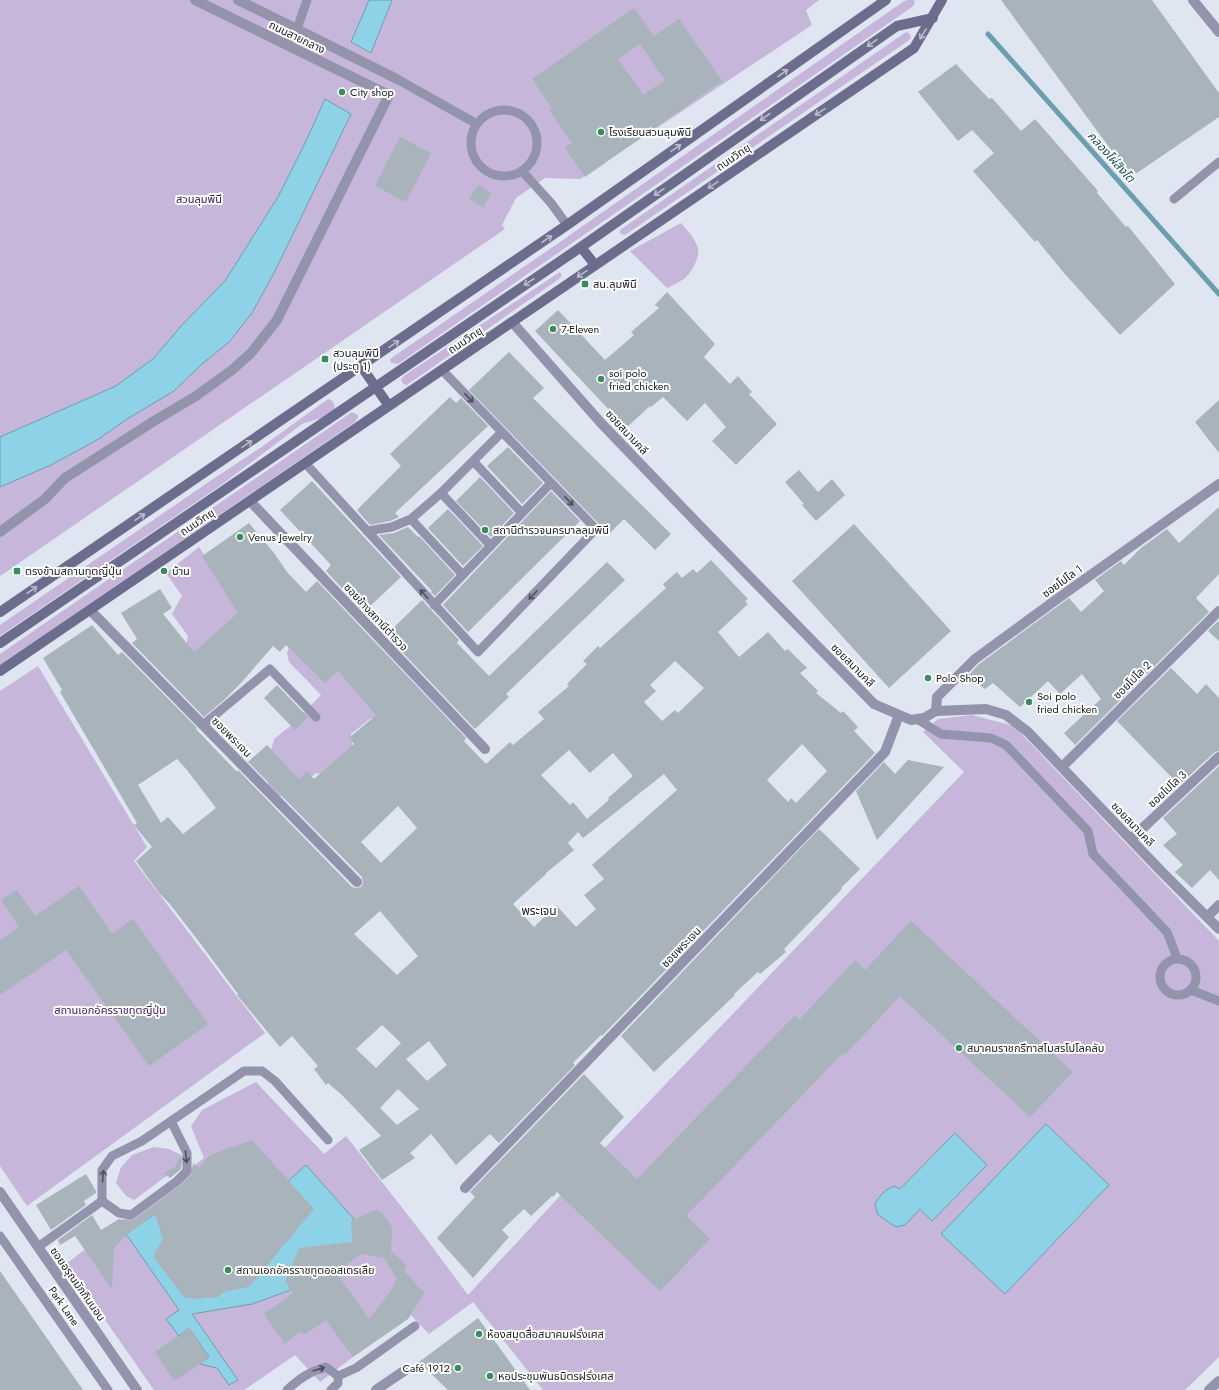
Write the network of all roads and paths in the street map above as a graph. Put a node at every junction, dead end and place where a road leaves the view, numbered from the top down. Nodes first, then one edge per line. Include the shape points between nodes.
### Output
1 (238, 0) edge
2 (307, 0) edge
3 (886, 0) edge
4 (942, 0) edge
5 (1193, 0) edge
6 (199, 1) edge
7 (932, 18) junction
8 (297, 29) junction
9 (1219, 32) edge
10 (286, 44) junction
11 (397, 79) joint
12 (478, 124) junction
13 (1219, 162) edge
14 (522, 171) junction
15 (1174, 199) dead end
16 (567, 225) junction
17 (581, 246) junction
18 (595, 265) junction
19 (512, 322) junction
20 (361, 366) junction
21 (442, 370) junction
22 (376, 387) junction
23 (389, 406) junction
24 (502, 432) junction
25 (473, 461) junction
26 (306, 464) junction
27 (551, 482) junction
28 (1219, 484) edge
29 (441, 493) junction
30 (250, 501) junction
31 (522, 513) junction
32 (412, 519) junction
33 (367, 531) junction
34 (0, 532) edge
35 (490, 546) junction
36 (463, 575) junction
37 (434, 605) junction
38 (90, 610) junction
39 (1219, 611) edge
40 (0, 612) edge
41 (0, 643) edge
42 (0, 671) edge
43 (936, 711) junction
44 (899, 715) junction
45 (316, 717) dead end
46 (917, 719) junction
47 (203, 725) junction
48 (485, 749) dead end
49 (1219, 756) edge
50 (1062, 767) junction
51 (1131, 839) junction
52 (357, 882) dead end
53 (1219, 905) edge
54 (1207, 917) junction
55 (1219, 929) edge
56 (1177, 958) junction
57 (1191, 990) junction
58 (1219, 1001) edge
59 (171, 1121) junction
60 (328, 1140) dead end
61 (465, 1188) dead end
62 (0, 1192) edge
63 (102, 1201) junction
64 (0, 1236) edge
65 (38, 1247) junction
66 (415, 1326) dead end
67 (407, 1369) dead end
68 (338, 1376) junction
69 (1219, 1381) edge
70 (108, 1390) edge
71 (137, 1390) edge
72 (287, 1390) edge
73 (331, 1390) edge
74 (376, 1390) edge
75 (1209, 1390) edge

1 - 8 street, ถนนสายกลาง
2 - 8 lane
16 -> 3 main road
4 - 7 main road, ถนนวิทยุ
5 - 9 street
6 - 10 street, ถนนสายกลาง
7 -> 17 main road, ถนนวิทยุ via 897,26
7 -> 18 main road, ถนนวิทยุ via 914,48
8 - 10 lane
8 - 11 street, ถนนสายกลาง
10 - 34 street, ถนนสายกลาง via 389,95 277,320 251,353 232,370 196,396 65,478 45,499
11 - 12 lane
12 - 14 lane via 472,134 471,146 480,166 500,176
12 - 14 lane via 485,117 502,110 524,117 531,124 537,144 536,154
13 - 15 lane
14 - 16 lane
20 -> 16 main road
17 - 18 main road
17 -> 22 main road, ถนนวิทยุ
18 -> 19 main road, ถนนวิทยุ
19 - 21 main road, ถนนวิทยุ
19 - 44 street, ซอยสนามคลี via 606,428 874,704
20 - 22 main road
40 -> 20 main road
21 - 23 main road, ถนนวิทยุ
21 -> 24 lane
22 - 23 main road
22 - 41 main road, ถนนวิทยุ
23 - 26 main road, ถนนวิทยุ
24 - 25 lane
24 - 27 lane
25 - 29 lane
25 - 31 lane
26 - 30 main road, ถนนวิทยุ
26 - 33 lane
27 - 31 lane
27 -> 37 lane via 596,529 478,652
28 - 43 street, ซอยโปโล 1 via 975,659 937,696
29 - 32 lane
29 - 35 lane
30 - 38 main road, ถนนวิทยุ
30 - 48 street, ซอยข้างสถานีตำรวจ
31 - 35 lane
32 - 33 lane via 392,527
32 - 36 lane
37 -> 33 lane
35 - 36 lane
36 - 37 lane
38 - 42 main road, ถนนวิทยุ
38 - 47 street, ซอยพระเจน
39 - 50 street, ซอยโปโล 2
43 - 46 street, ซอยสนามคลี
43 - 50 street, ซอยสนามคลี via 986,709 1006,715 1028,732
44 - 46 street, ซอยสนามคลี via 911,720
44 - 61 street, ซอยพระเจน via 885,752
45 - 47 lane via 270,669
46 - 56 lane via 941,734 991,738 1006,745 1088,831 1093,854 1167,932
47 - 52 street, ซอยพระเจน
49 - 51 street, ซอยโปโล 3
50 - 51 street, ซอยสนามคลี
51 - 54 street, ซอยสนามคลี
53 - 54 street
54 - 55 street, ซอยสนามคลี
56 - 57 lane via 1189,962 1196,972
56 - 57 lane via 1166,962 1162,967 1159,979 1161,985 1175,995
57 - 58 lane
59 - 60 lane via 244,1071 262,1071 275,1081
63 -> 59 lane via 102,1170 112,1156 142,1141
59 -> 63 lane via 187,1154 187,1171 131,1214 119,1213
62 - 65 street, ซอยอรุณมักกินนอน
63 - 65 lane
64 - 70 lane, Park Lane
65 - 71 street, ซอยอรุณมักกินนอน
66 - 68 lane via 356,1368
67 - 74 street
72 -> 68 lane via 313,1371 326,1367
68 - 73 lane via 338,1384
69 - 75 street

